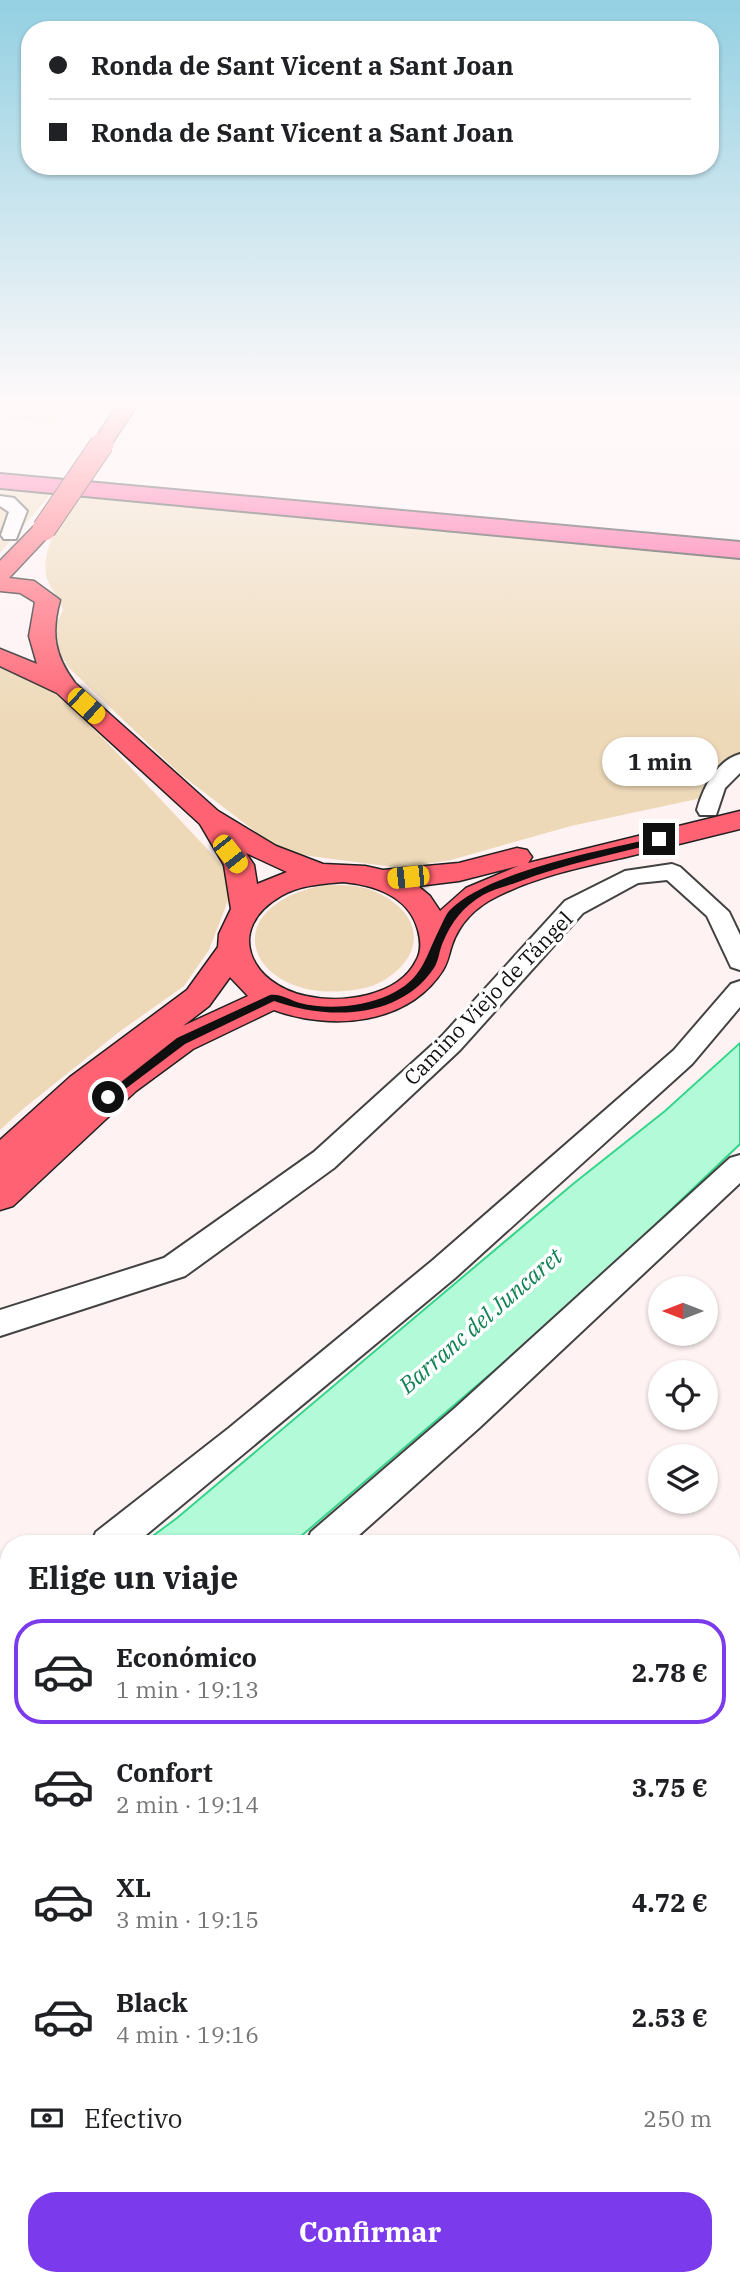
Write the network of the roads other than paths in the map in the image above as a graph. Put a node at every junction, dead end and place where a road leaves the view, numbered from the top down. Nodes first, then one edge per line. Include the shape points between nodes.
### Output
1 (15, 509) edge
2 (58, 509) edge
3 (292, 509) edge
4 (419, 509) edge
5 (44, 529) junction
6 (9, 535) dead end
7 (740, 539) edge
8 (740, 551) edge
9 (0, 574) edge
10 (0, 584) edge
11 (26, 586) junction
12 (39, 628) junction
13 (0, 644) edge
14 (0, 656) edge
15 (65, 688) junction
16 (740, 761) edge
17 (740, 802) edge
18 (708, 810) junction
19 (208, 817) junction
20 (740, 820) edge
21 (317, 873) junction
22 (383, 880) junction
23 (246, 908) junction
24 (437, 944) junction
25 (233, 950) junction
26 (740, 961) edge
27 (740, 990) edge
28 (273, 997) junction
29 (0, 1161) edge
30 (740, 1166) edge
31 (0, 1196) edge
32 (0, 1323) edge
33 (119, 1535) edge
34 (333, 1535) edge

1 - 6 street
2 - 5 main road, bridge
3 - 8 highway
4 - 7 highway
5 - 9 main road
5 - 11 main road via 41,555
10 - 11 main road
11 - 12 main road via 48,600
12 - 13 main road
12 - 15 main road via 49,667
14 - 15 main road
15 - 19 main road
16 - 18 street via 715,786
17 - 18 main road
18 - 22 main road via 459,872
19 - 21 main road via 266,853
19 - 23 main road via 239,865
20 - 24 main road via 510,879 481,892 452,914
21 - 22 main road via 362,874
21 - 23 main road via 277,886
22 - 24 main road via 424,906 434,924
23 - 25 main road via 235,928
24 - 28 main road via 431,964 416,983 393,998 333,1011
25 - 28 main road via 253,984
25 - 29 main road via 198,998 82,1086
26 - 32 street, Camino Viejo de Tángel via 717,912 672,872 633,876 574,907 451,1043 324,1160 174,1267
27 - 33 street via 683,1057 444,1269
28 - 31 main road via 181,1041 60,1138
30 - 34 street

